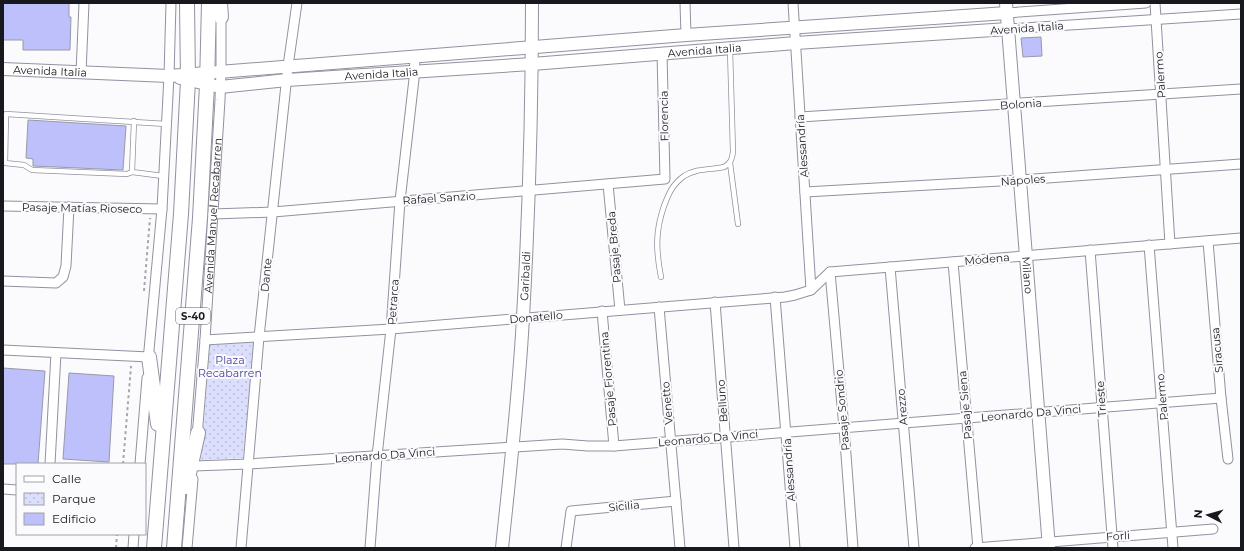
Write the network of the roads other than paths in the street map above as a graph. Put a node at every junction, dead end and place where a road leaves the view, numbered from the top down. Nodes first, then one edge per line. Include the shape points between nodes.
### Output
1 (84, 3) edge
2 (171, 3) edge
3 (187, 3) edge
4 (209, 3) edge
5 (297, 3) edge
6 (532, 3) edge
7 (685, 3) edge
8 (793, 3) edge
9 (1146, 3) edge
10 (1155, 3) edge
11 (221, 8) edge
12 (1007, 8) edge
13 (1241, 14) edge
14 (1156, 20) junction
15 (795, 28) junction
16 (1008, 29) junction
17 (686, 35) junction
18 (796, 43) junction
19 (532, 47) junction
20 (730, 48) junction
21 (662, 53) junction
22 (415, 56) junction
23 (532, 64) junction
24 (288, 66) junction
25 (3, 69) edge
26 (221, 72) junction
27 (414, 72) junction
28 (81, 73) junction
29 (169, 76) junction
30 (187, 77) junction
31 (287, 80) junction
32 (211, 82) junction
33 (1241, 89) edge
34 (1162, 94) junction
35 (1014, 104) junction
36 (800, 117) junction
37 (134, 121) junction
38 (166, 124) junction
39 (730, 163) junction
40 (1241, 164) edge
41 (1165, 169) junction
42 (132, 172) junction
43 (163, 176) junction
44 (665, 179) joint
45 (1020, 180) junction
46 (608, 184) junction
47 (529, 191) junction
48 (805, 192) junction
49 (400, 201) junction
50 (3, 206) edge
51 (69, 207) junction
52 (162, 209) junction
53 (273, 212) junction
54 (213, 214) junction
55 (738, 224) dead end
56 (1241, 238) edge
57 (1208, 241) junction
58 (1170, 244) junction
59 (1149, 246) junction
60 (1090, 250) junction
61 (1026, 256) junction
62 (953, 262) junction
63 (890, 267) junction
64 (830, 272) junction
65 (661, 277) dead end
66 (3, 282) edge
67 (811, 290) junction
68 (775, 297) junction
69 (715, 302) junction
70 (659, 307) junction
71 (620, 310) junction
72 (602, 311) junction
73 (523, 318) junction
74 (391, 329) junction
75 (259, 337) junction
76 (205, 340) junction
77 (3, 350) edge
78 (56, 353) junction
79 (149, 357) junction
80 (1221, 398) junction
81 (1162, 403) junction
82 (1102, 407) junction
83 (1038, 412) junction
84 (967, 418) junction
85 (904, 423) junction
86 (844, 428) junction
87 (786, 432) junction
88 (198, 433) junction
89 (725, 437) junction
90 (670, 441) junction
91 (614, 446) junction
92 (512, 447) junction
93 (161, 449) junction
94 (378, 456) junction
95 (1228, 459) dead end
96 (50, 463) edge
97 (140, 463) edge
98 (248, 464) junction
99 (194, 466) junction
100 (3, 489) edge
101 (16, 490) edge
102 (676, 501) junction
103 (1212, 529) dead end
104 (1172, 532) junction
105 (134, 535) edge
106 (1112, 536) junction
107 (1049, 545) edge
108 (133, 548) edge
109 (154, 548) edge
110 (174, 548) edge
111 (187, 548) edge
112 (241, 548) edge
113 (370, 548) edge
114 (502, 548) edge
115 (566, 548) edge
116 (680, 548) edge
117 (734, 548) edge
118 (795, 548) edge
119 (853, 548) edge
120 (914, 548) edge
121 (975, 548) edge
122 (978, 548) edge
123 (1113, 548) edge
124 (1173, 548) edge

1 - 28 street
2 - 29 street
3 - 30 main road, S-40
4 - 32 main road, Avenida Manuel Recabarren / S-40
5 - 24 street, Dante
6 - 19 street, Garibaldi
7 - 17 street
8 - 15 street, Alessandría
9 - 12 street, Avenida Italia
10 - 14 street, Palermo
11 - 26 street
12 - 15 street, Avenida Italia
12 - 16 street, Milano
13 - 14 street, Avenida Italia
14 - 16 street, Avenida Italia
14 - 34 street, Palermo
15 - 17 street, Avenida Italia
15 - 18 street, Alessandría
16 - 18 street, Avenida Italia
16 - 35 street, Milano
17 - 19 street, Avenida Italia
18 - 20 street, Avenida Italia
18 - 36 street, Alessandría
19 - 22 street, Avenida Italia
19 - 23 street, Garibaldi
20 - 21 street, Avenida Italia
20 - 39 lane via 733,152
21 - 23 street, Avenida Italia
21 - 44 street, Florencia
22 - 24 street, Avenida Italia
22 - 27 street, Petrarca
23 - 27 street, Avenida Italia
23 - 47 street, Garibaldi
24 - 26 street, Avenida Italia
24 - 31 street, Dante
25 - 28 street, Avenida Italia
26 - 32 street, Avenida Italia
27 - 31 street, Avenida Italia
27 - 49 street, Petrarca
28 - 29 street, Avenida Italia
29 - 30 street, Avenida Italia
29 - 38 street
30 - 32 street, Avenida Italia
30 - 93 main road, S-40 via 181,214
31 - 32 street, Avenida Italia
31 - 53 street, Dante
32 - 54 street, Avenida Manuel Recabarren
32 - 110 main road, Avenida Manuel Recabarren / S-40
33 - 34 street, Bolonia
34 - 35 street, Bolonia
34 - 41 street, Palermo
35 - 36 street, Bolonia
35 - 45 street, Milano
36 - 48 street, Alessandría
37 - 38 lane
37 - 42 lane
37 - 42 lane via 6,114 5,163 24,165 32,170 127,174
38 - 43 street
39 - 55 lane
39 - 65 lane via 724,167 684,176 670,190 659,221 657,250
40 - 41 street, Nápoles
41 - 45 street, Nápoles
41 - 58 street, Palermo
42 - 43 lane
43 - 52 street
44 - 46 street, Rafael Sanzio
45 - 48 street, Nápoles
45 - 61 street, Milano
46 - 47 street, Rafael Sanzio
46 - 71 street, Pasaje Breda
47 - 49 street, Rafael Sanzio
47 - 73 street, Garibaldi
48 - 67 street, Alessandría
49 - 53 street, Rafael Sanzio
49 - 74 street, Petrarca
50 - 51 street, Pasaje Matías Rioseco
51 - 52 street, Pasaje Matías Rioseco
51 - 66 street via 66,266 63,277 56,283
52 - 79 street
53 - 54 street, Rafael Sanzio
53 - 75 street, Dante
54 - 76 street, Avenida Manuel Recabarren
56 - 57 street, Módena
57 - 58 street, Módena
57 - 80 street, Siracusa
58 - 59 street, Módena
59 - 60 street, Módena
59 - 81 street, Palermo
60 - 61 street, Módena
60 - 82 street, Trieste
61 - 62 street, Módena
61 - 83 street, Milano
62 - 63 street, Módena
62 - 84 street, Pasaje Siena
63 - 64 street, Módena
63 - 85 street, Arezzo
64 - 67 street
64 - 86 street, Pasaje Sondrio
67 - 68 street, Donatello
68 - 69 street, Donatello
68 - 87 street, Alessandría
69 - 70 street, Donatello
69 - 89 street, Belluno
70 - 71 street, Donatello
70 - 90 street, Venetto
71 - 72 street, Donatello
72 - 73 street, Donatello
72 - 91 street, Pasaje Fiorentina
73 - 74 street, Donatello
73 - 92 street, Garibaldi
74 - 75 street, Donatello
74 - 94 street, Petrarca
75 - 76 street
75 - 98 street, Dante
76 - 88 street, Avenida Manuel Recabarren
77 - 78 street
78 - 79 street
78 - 96 street
79 - 93 main road
79 - 97 street
80 - 81 street, Leonardo Da Vinci
80 - 95 street, Siracusa
81 - 82 street, Leonardo Da Vinci
81 - 104 street, Palermo
82 - 83 street, Leonardo Da Vinci
82 - 106 street, Trieste
83 - 84 street, Leonardo Da Vinci
83 - 107 street, Milano
84 - 85 street, Leonardo Da Vinci
84 - 122 street, Pasaje Siena
85 - 86 street, Leonardo Da Vinci
85 - 120 street, Arezzo
86 - 87 street, Leonardo Da Vinci
86 - 119 street, Pasaje Sondrio
87 - 89 street, Leonardo Da Vinci
87 - 118 street, Alessandría
88 - 99 street, Avenida Manuel Recabarren
88 - 110 main road
89 - 90 street, Leonardo Da Vinci
89 - 117 street, Belluno
90 - 91 street, Leonardo Da Vinci
90 - 102 street, Venetto
91 - 92 street, Leonardo Da Vinci via 562,444
92 - 94 street, Leonardo Da Vinci
92 - 114 street, Garibaldi
93 - 109 main road, S-40
94 - 98 street, Leonardo Da Vinci
94 - 113 street, Petrarca
98 - 99 street, Leonardo Da Vinci
98 - 112 street, Dante
99 - 111 street, Avenida Manuel Recabarren
100 - 101 street
102 - 115 street, Sicilia via 571,511
102 - 116 street, Venetto
103 - 104 street, Forli
104 - 106 street, Forli
104 - 124 street, Palermo
105 - 108 street
106 - 107 street, Forli
106 - 123 street, Trieste
107 - 122 street, Forli
121 - 122 street, Forli

